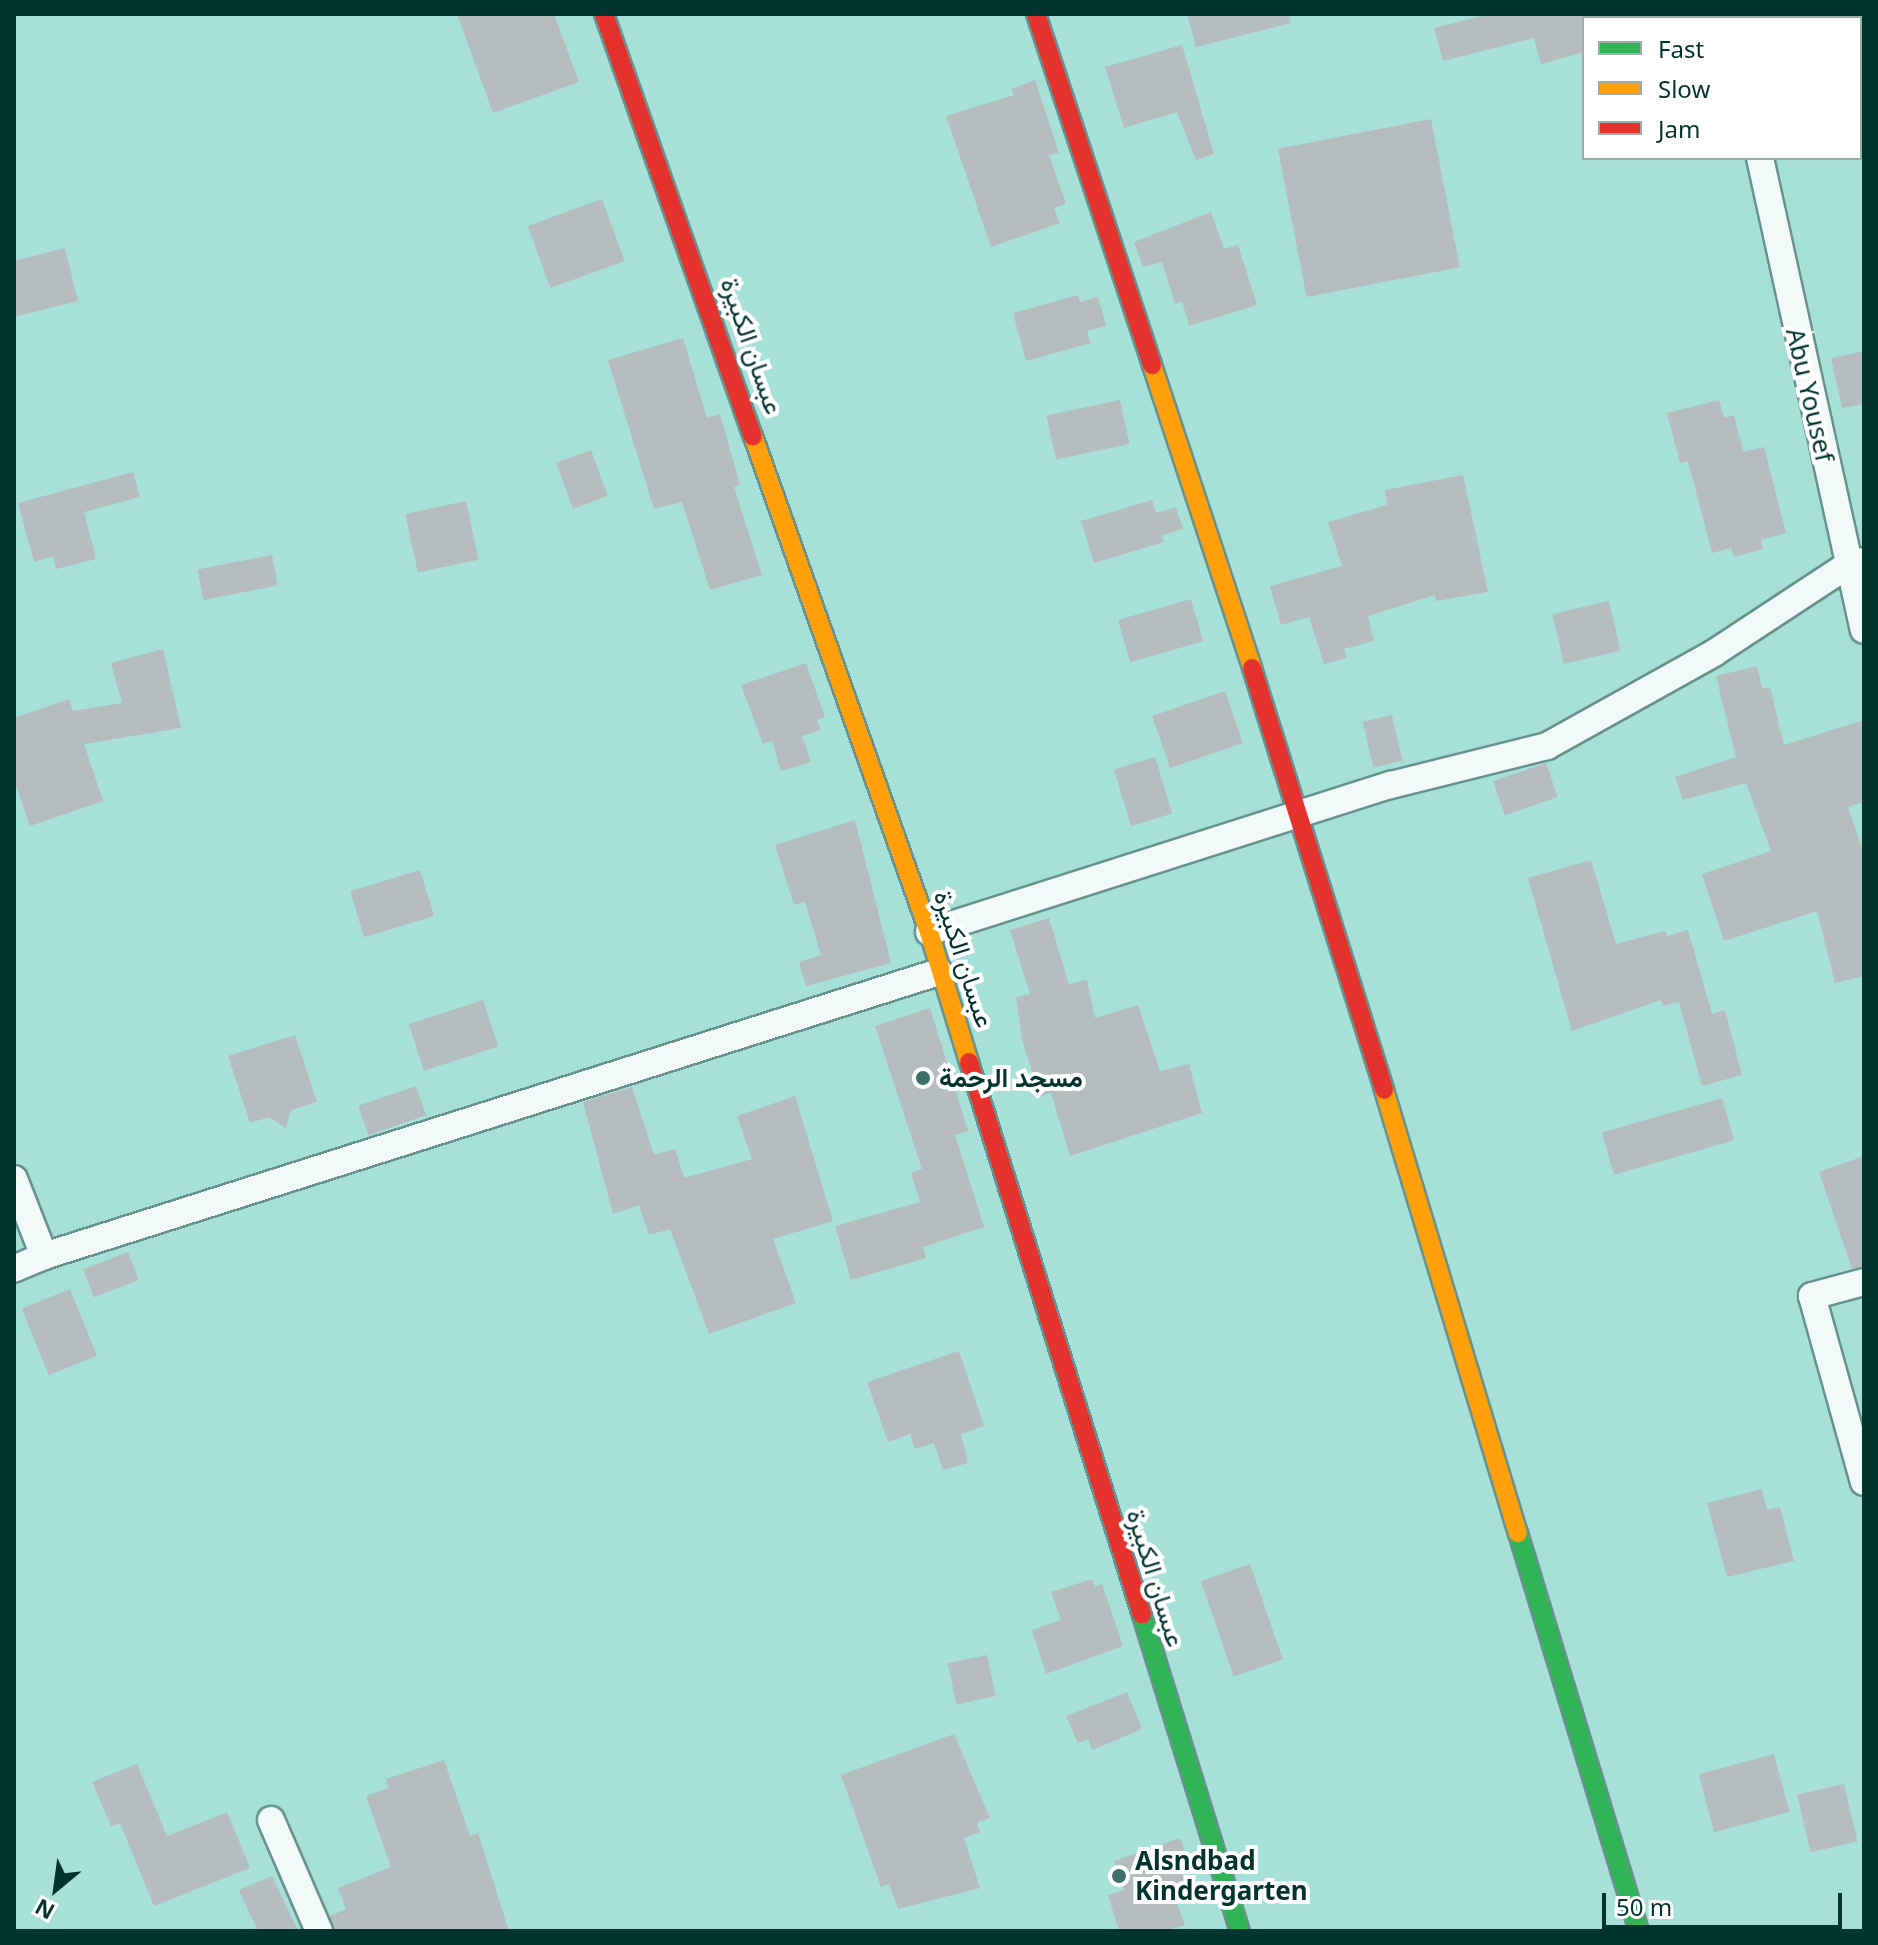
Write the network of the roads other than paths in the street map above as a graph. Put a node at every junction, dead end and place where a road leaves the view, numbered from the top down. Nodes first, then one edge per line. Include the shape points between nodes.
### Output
1 (604, 14) edge
2 (1036, 14) edge
3 (1760, 160) edge
4 (1856, 563) edge
5 (1864, 630) edge
6 (1301, 816) junction
7 (929, 932) junction
8 (939, 972) junction
9 (14, 1179) edge
10 (44, 1256) junction
11 (14, 1269) edge
12 (1864, 1282) edge
13 (1864, 1482) edge
14 (271, 1820) dead end
15 (319, 1931) edge
16 (1240, 1931) edge
17 (1639, 1931) edge

1 - 7 main road, عبسان الكبيرة
2 - 6 main road
3 - 4 street, Abu Yousef
4 - 5 street, Abu Yousef
4 - 6 street via 1714,653 1547,746 1391,785
6 - 7 street
6 - 17 main road
7 - 8 main road, عبسان الكبيرة
8 - 10 street
8 - 16 main road, عبسان الكبيرة via 1010,1182 1043,1304
9 - 10 street
10 - 11 street
12 - 13 street via 1812,1296
14 - 15 street

